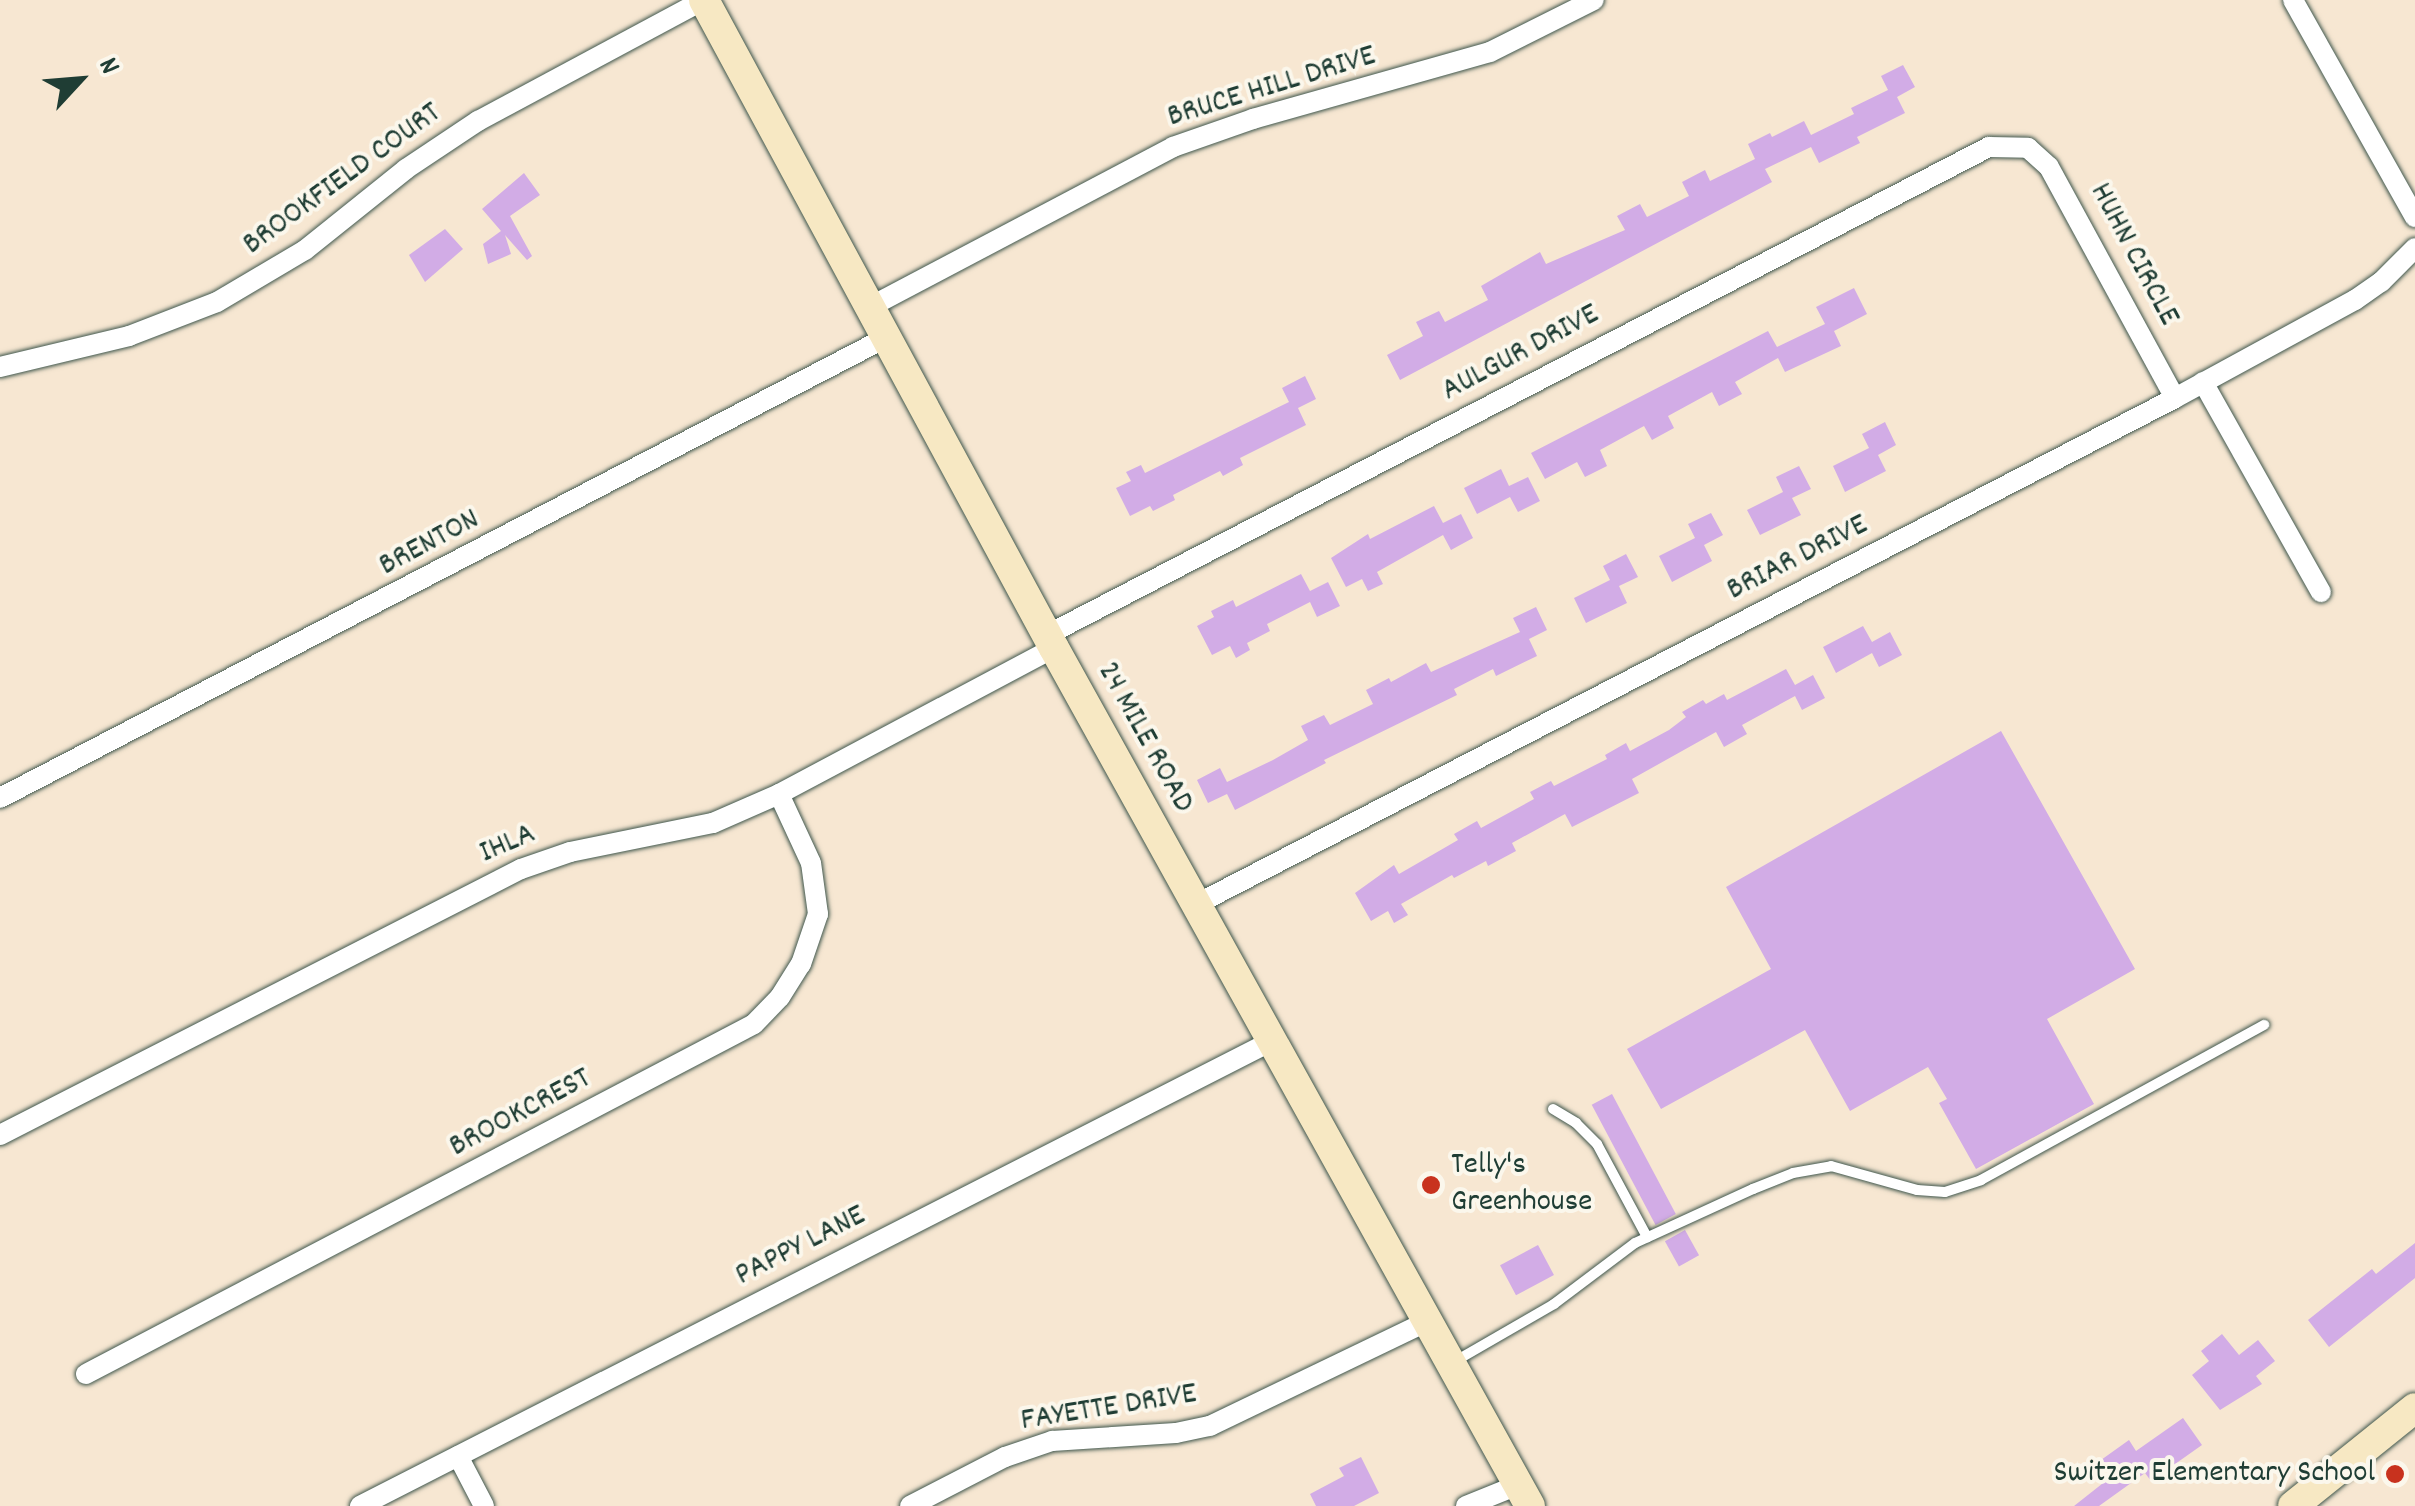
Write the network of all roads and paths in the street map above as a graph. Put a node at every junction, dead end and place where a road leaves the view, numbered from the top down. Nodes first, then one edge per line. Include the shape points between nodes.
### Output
1 (704, 0) edge
2 (1546, 0) edge
3 (1594, 0) edge
4 (2294, 0) edge
5 (1556, 20) junction
6 (2028, 148) joint
7 (2415, 217) edge
8 (2415, 248) edge
9 (868, 308) junction
10 (885, 338) junction
11 (0, 367) edge
12 (2203, 382) junction
13 (2175, 398) junction
14 (2321, 592) dead end
15 (1050, 641) junction
16 (779, 794) junction
17 (0, 798) edge
18 (1195, 904) junction
19 (2264, 1025) dead end
20 (1270, 1042) junction
21 (1553, 1109) dead end
22 (0, 1135) edge
23 (1647, 1237) junction
24 (1426, 1322) junction
25 (1450, 1364) junction
26 (86, 1374) dead end
27 (2415, 1408) edge
28 (458, 1456) junction
29 (1524, 1495) edge
30 (360, 1506) edge
31 (484, 1506) edge
32 (910, 1506) edge
33 (1466, 1506) edge
34 (2293, 1506) edge

1 - 9 street, 24 MILE ROAD
1 - 11 street, BROOKFIELD COURT via 478,121 290,261 217,302 129,336
2 - 5 street
3 - 5 street, BRUCE HILL DRIVE
4 - 7 street
5 - 9 street, BRUCE HILL DRIVE via 1490,52 1173,148
6 - 13 street, HUHN CIRCLE via 2060,184
6 - 15 street, AULGUR DRIVE via 2004,144 1972,153
8 - 12 street, BRIAR DRIVE via 2355,300
9 - 10 street, 24 MILE ROAD
10 - 15 street, 24 MILE ROAD
10 - 17 street, BRENTON
12 - 13 street, BRIAR DRIVE
12 - 14 street
13 - 18 street, BRIAR DRIVE
15 - 16 street, IHLA
15 - 18 street, 24 MILE ROAD
16 - 22 street, IHLA via 713,823 570,852 520,870
16 - 26 street, BROOKCREST via 812,864 818,914 801,964 754,1024
18 - 20 street, 24 MILE ROAD
19 - 23 lane via 1981,1180 1944,1192 1917,1190 1831,1166 1792,1173
20 - 24 street, 24 MILE ROAD
20 - 28 street, PAPPY LANE
21 - 23 lane via 1597,1144
23 - 25 lane via 1540,1312
24 - 25 street, 24 MILE ROAD
24 - 32 street, FAYETTE DRIVE via 1210,1426 1052,1441 1005,1457
25 - 29 street, 24 MILE ROAD
27 - 34 street
28 - 30 street, PAPPY LANE
28 - 31 street
29 - 33 street

